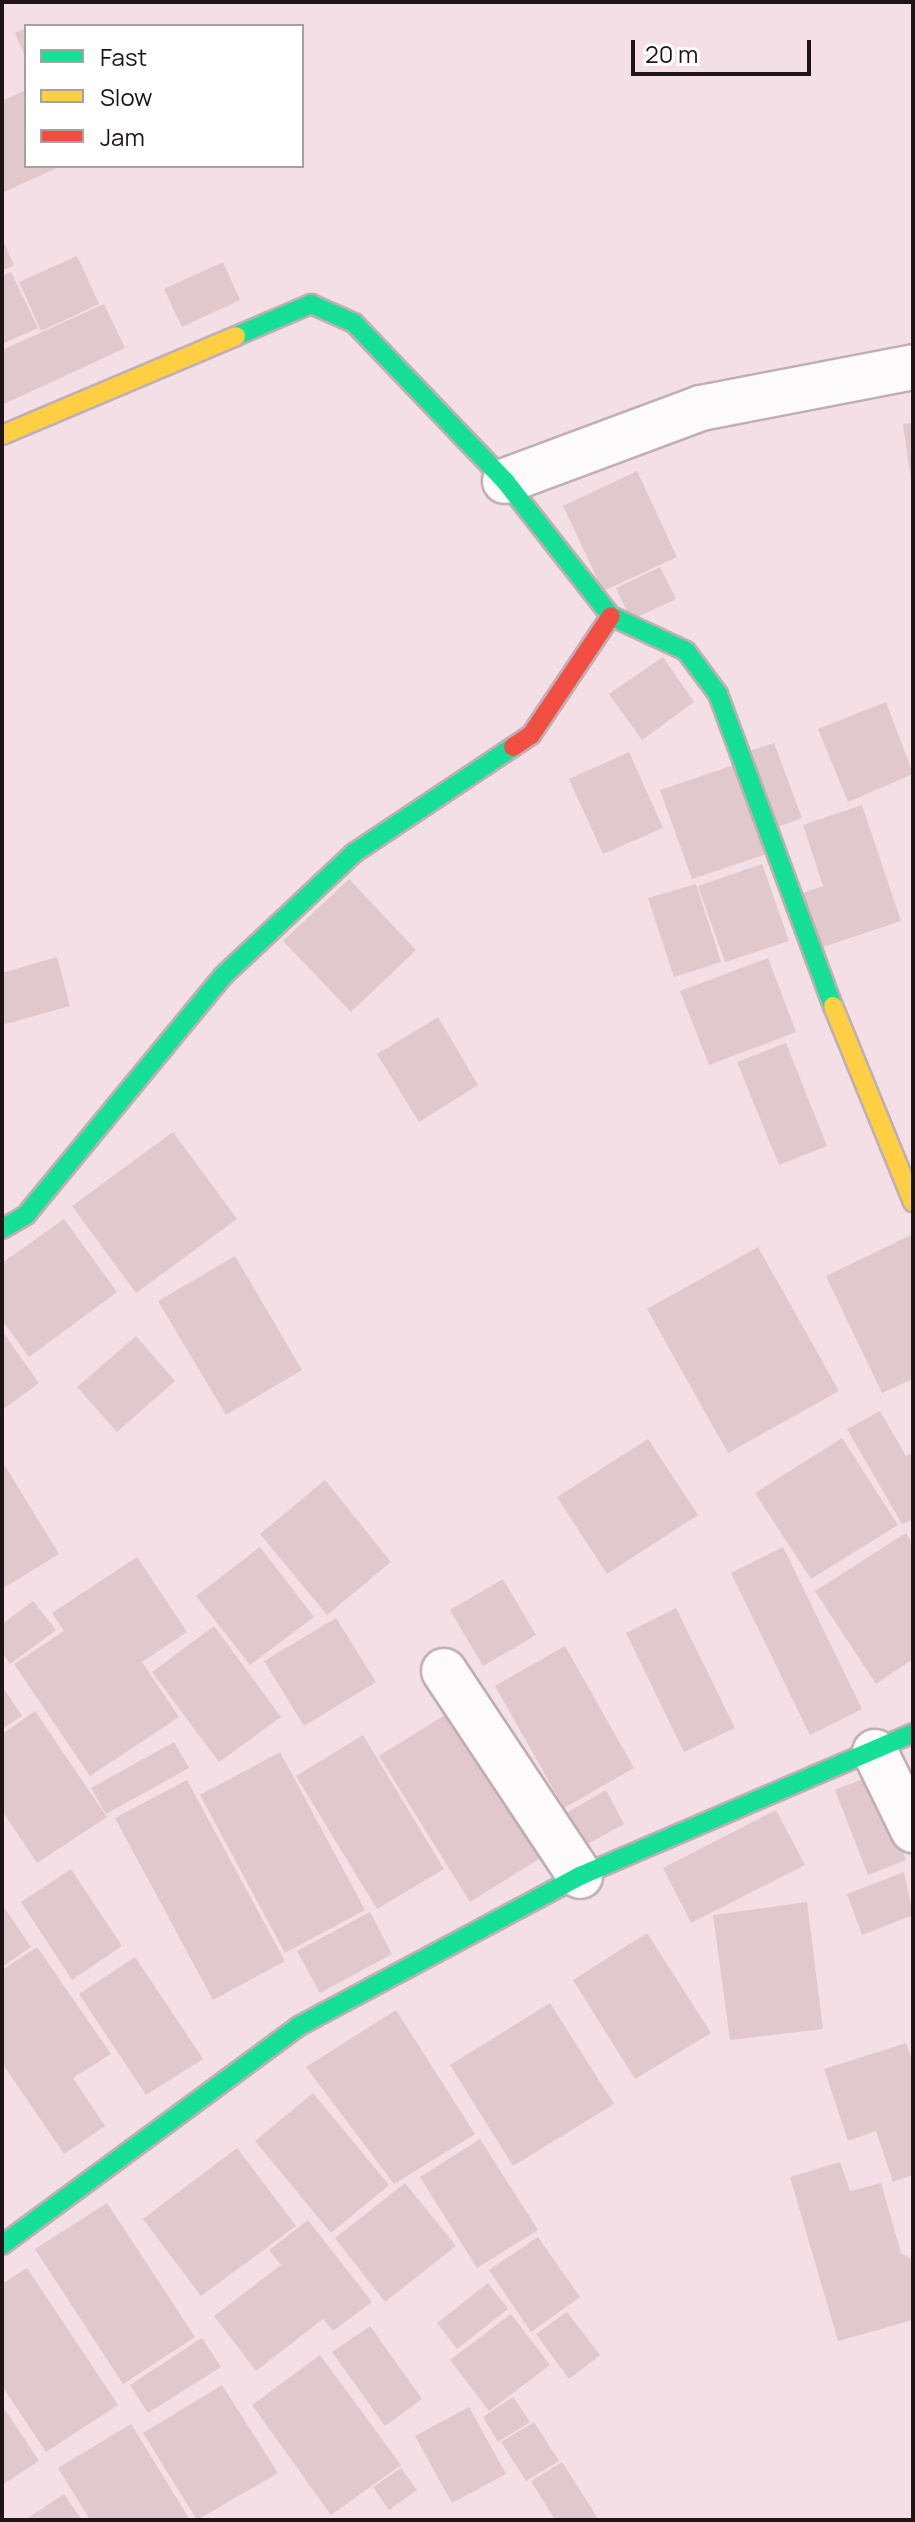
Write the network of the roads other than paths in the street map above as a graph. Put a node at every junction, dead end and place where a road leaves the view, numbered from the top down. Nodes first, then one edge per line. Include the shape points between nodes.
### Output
1 (913, 367) edge
2 (2, 435) edge
3 (505, 481) junction
4 (611, 616) junction
5 (913, 1202) edge
6 (2, 1229) edge
7 (444, 1671) dead end
8 (894, 1742) edge
9 (913, 1830) edge
10 (580, 1876) junction
11 (2, 2245) edge

1 - 3 street via 701,408
2 - 3 street via 311,304 354,323
3 - 4 street
4 - 5 street via 686,651 718,694 776,865
4 - 6 street via 531,735 343,863 223,976 26,1215
7 - 10 street
8 - 9 street
8 - 10 street
10 - 11 street via 299,2026

